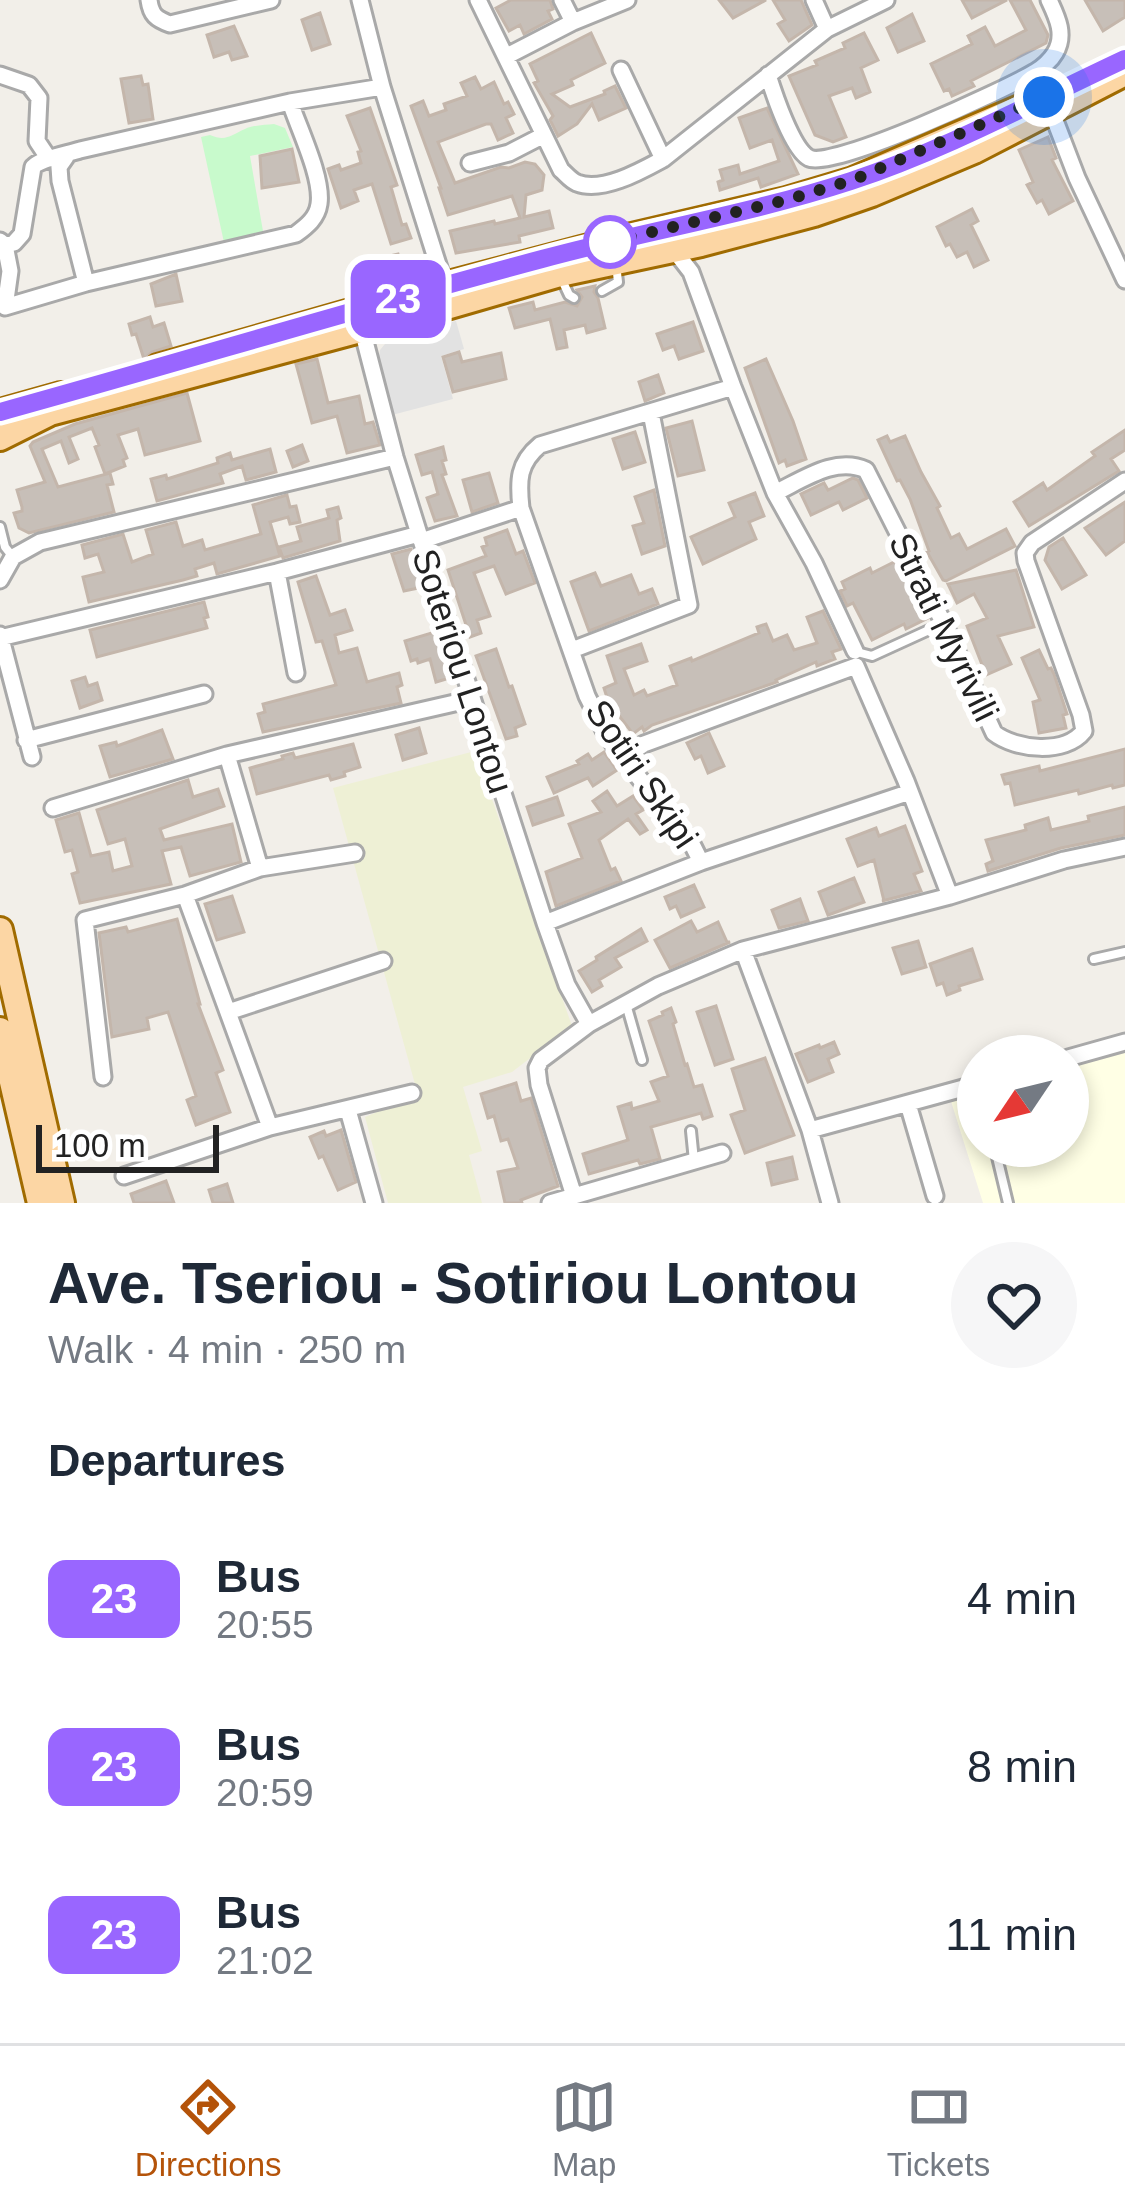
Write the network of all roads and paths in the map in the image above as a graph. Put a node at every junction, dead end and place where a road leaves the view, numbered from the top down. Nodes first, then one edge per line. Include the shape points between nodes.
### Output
1 (149, 0) edge
2 (272, 0) edge
3 (360, 0) edge
4 (478, 0) edge
5 (562, 0) edge
6 (627, 0) edge
7 (814, 0) edge
8 (886, 0) edge
9 (1049, 0) edge
10 (573, 22) junction
11 (827, 29) junction
12 (507, 56) junction
13 (1125, 59) edge
14 (621, 70) dead end
15 (1125, 73) edge
16 (0, 75) edge
17 (768, 75) junction
18 (382, 87) junction
19 (290, 102) junction
20 (1051, 110) junction
21 (542, 136) junction
22 (57, 158) junction
23 (662, 159) junction
24 (470, 164) dead end
25 (2, 243) edge
26 (701, 244) junction
27 (674, 250) junction
28 (616, 262) junction
29 (691, 272) junction
30 (560, 274) junction
31 (1124, 274) edge
32 (86, 283) junction
33 (602, 291) dead end
34 (447, 296) junction
35 (574, 298) dead end
36 (359, 321) junction
37 (733, 388) junction
38 (0, 412) edge
39 (651, 413) junction
40 (0, 438) edge
41 (395, 458) junction
42 (1125, 481) edge
43 (776, 493) junction
44 (521, 508) junction
45 (0, 527) edge
46 (420, 538) junction
47 (13, 557) junction
48 (278, 572) junction
49 (0, 580) edge
50 (944, 624) junction
51 (0, 637) edge
52 (572, 650) junction
53 (855, 659) junction
54 (296, 674) dead end
55 (204, 694) dead end
56 (472, 699) junction
57 (226, 755) junction
58 (623, 758) junction
59 (910, 792) junction
60 (52, 808) dead end
61 (1125, 847) edge
62 (356, 853) dead end
63 (701, 862) junction
64 (260, 868) junction
65 (185, 895) junction
66 (950, 896) junction
67 (545, 923) junction
68 (0, 930) edge
69 (743, 950) junction
70 (1125, 952) edge
71 (1094, 959) dead end
72 (383, 961) dead end
73 (626, 1004) junction
74 (228, 1012) junction
75 (589, 1024) junction
76 (0, 1030) edge
77 (1125, 1042) edge
78 (1089, 1052) edge
79 (642, 1060) dead end
80 (104, 1077) dead end
81 (957, 1090) edge
82 (412, 1094) dead end
83 (908, 1104) junction
84 (348, 1110) junction
85 (270, 1127) junction
86 (810, 1130) junction
87 (691, 1131) dead end
88 (722, 1153) dead end
89 (694, 1162) junction
90 (1000, 1167) edge
91 (124, 1176) dead end
92 (574, 1196) junction
93 (935, 1196) dead end
94 (40, 1203) edge
95 (62, 1203) edge
96 (374, 1203) edge
97 (550, 1203) edge
98 (830, 1203) edge
99 (1008, 1203) edge

1 - 2 street via 151,13 170,23
3 - 18 street
4 - 12 street
5 - 10 street
6 - 10 street
7 - 11 street
8 - 11 street
9 - 17 street via 1060,37 1035,72 827,159 804,155
10 - 12 street
11 - 17 street
12 - 21 street
13 - 34 main road via 853,180 627,237
14 - 23 street
15 - 20 main road
16 - 22 street via 29,85 39,98 37,141
17 - 23 street
18 - 19 street
18 - 34 street
19 - 22 street
19 - 32 street via 320,200 305,227
20 - 26 main road via 872,194
20 - 31 street
21 - 23 street via 577,183 602,184
21 - 24 street
22 - 25 street via 33,167 22,234
22 - 32 street
25 - 32 street via 10,271 5,307
26 - 27 main road
26 - 29 street
27 - 28 main road
27 - 29 street
28 - 30 main road
28 - 33 lane via 618,282
29 - 37 street
30 - 34 main road
30 - 35 lane
34 - 36 main road
36 - 38 main road via 282,332
36 - 40 main road via 50,413
36 - 41 street, Soteriou Lontou
37 - 39 street
37 - 43 street
39 - 44 street via 540,445 521,467
39 - 52 street, Sotiri Skipi via 689,605
41 - 46 street, Soteriou Lontou
41 - 47 street via 40,542
42 - 50 street, Strati Myrivili via 1025,553 1081,715 1078,739 1039,746 994,733
43 - 50 street, Strati Myrivili via 830,467 866,470
43 - 53 street
44 - 46 street
44 - 52 street
45 - 47 lane
46 - 48 street
46 - 56 street, Soteriou Lontou
47 - 49 street
48 - 51 street
48 - 54 street
50 - 53 lane
51 - 55 street via 29,748
52 - 58 street, Sotiri Skipi via 587,696
53 - 58 street
53 - 59 street
56 - 57 street
56 - 67 street, Soteriou Lontou
57 - 60 street
57 - 64 street
58 - 63 street, Sotiri Skipi
59 - 63 street
59 - 66 street
61 - 66 street
62 - 64 street
63 - 67 street
64 - 65 street
65 - 74 street
65 - 80 street via 86,920
66 - 69 street
67 - 75 street, Soteriou Lontou
68 - 95 main road
69 - 73 street
69 - 86 street
70 - 71 lane
72 - 74 street
73 - 75 street
73 - 79 lane
74 - 85 street
75 - 92 street via 537,1068
76 - 94 main road
77 - 78 street
81 - 83 street
82 - 84 street
83 - 86 street
83 - 93 street
84 - 85 street
84 - 96 street
85 - 91 street
86 - 98 street
87 - 89 lane
88 - 89 street
89 - 92 street
90 - 99 lane
92 - 97 street

